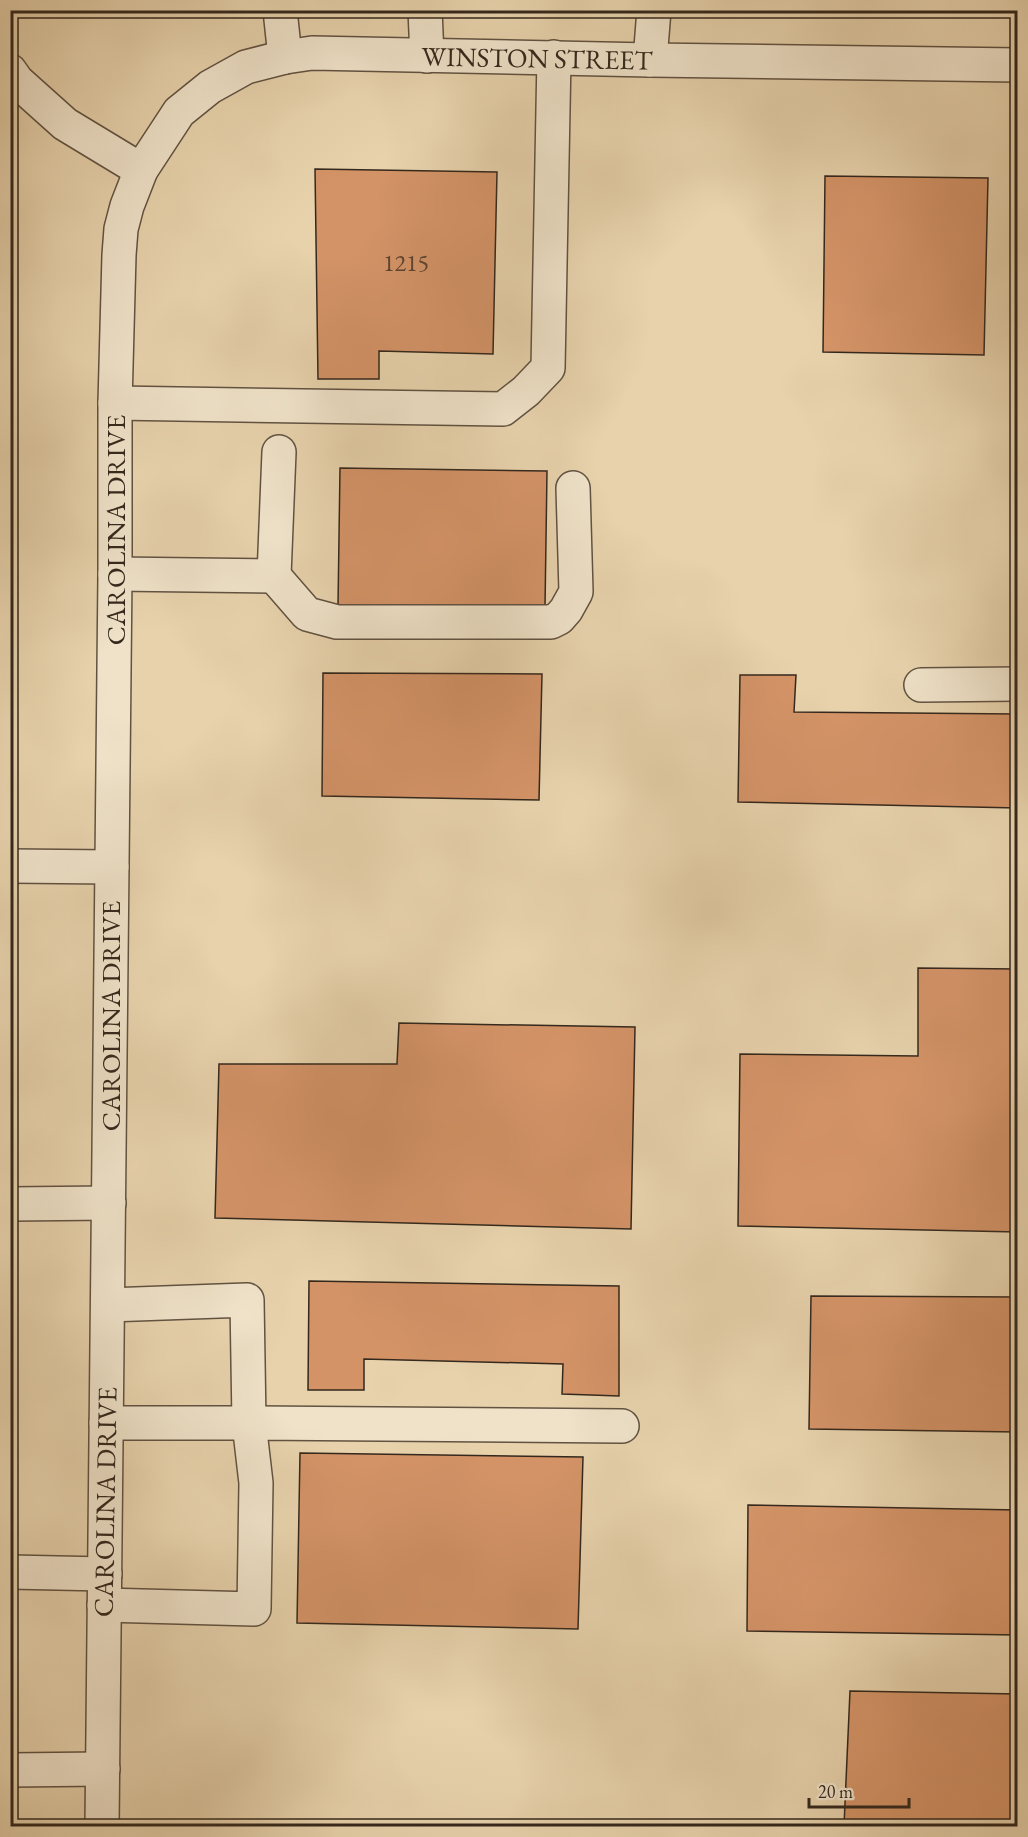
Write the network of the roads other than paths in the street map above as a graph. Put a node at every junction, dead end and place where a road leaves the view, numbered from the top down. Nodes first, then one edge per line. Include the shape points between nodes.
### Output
1 (280, 10) edge
2 (425, 10) edge
3 (654, 10) edge
4 (427, 56) junction
5 (285, 57) junction
6 (554, 57) junction
7 (650, 60) junction
8 (1017, 65) edge
9 (10, 71) edge
10 (141, 170) junction
11 (127, 206) joint
12 (116, 403) junction
13 (279, 452) dead end
14 (573, 488) dead end
15 (116, 574) junction
16 (274, 576) junction
17 (1017, 684) edge
18 (921, 685) dead end
19 (10, 866) edge
20 (112, 867) junction
21 (109, 1203) junction
22 (10, 1204) edge
23 (108, 1305) junction
24 (106, 1423) junction
25 (249, 1423) junction
26 (622, 1426) dead end
27 (10, 1572) edge
28 (104, 1590) junction
29 (103, 1769) junction
30 (10, 1770) edge
31 (102, 1827) edge

1 - 5 street
2 - 4 street
3 - 7 street
4 - 5 street, WINSTON STREET via 312,53
4 - 6 street, WINSTON STREET
5 - 10 street, WINSTON STREET via 246,67 210,87 179,112
6 - 7 street, WINSTON STREET
6 - 12 street via 548,368 526,391 503,409
7 - 8 street, WINSTON STREET
9 - 10 street via 65,124
10 - 11 street, WINSTON STREET
11 - 12 street, CAROLINA DRIVE via 119,255
12 - 15 street, CAROLINA DRIVE
13 - 16 street
14 - 16 street via 576,592 566,610 551,622 337,622 307,614
15 - 16 street
15 - 20 street, CAROLINA DRIVE
17 - 18 street
19 - 20 street
20 - 21 street, CAROLINA DRIVE
21 - 22 street
21 - 23 street, CAROLINA DRIVE
23 - 24 street, CAROLINA DRIVE
23 - 25 street via 247,1300
24 - 25 street
24 - 28 street, CAROLINA DRIVE
25 - 26 street
25 - 28 street via 256,1483 254,1609
27 - 28 street
28 - 29 street, CAROLINA DRIVE
29 - 30 street
29 - 31 street, CAROLINA DRIVE

